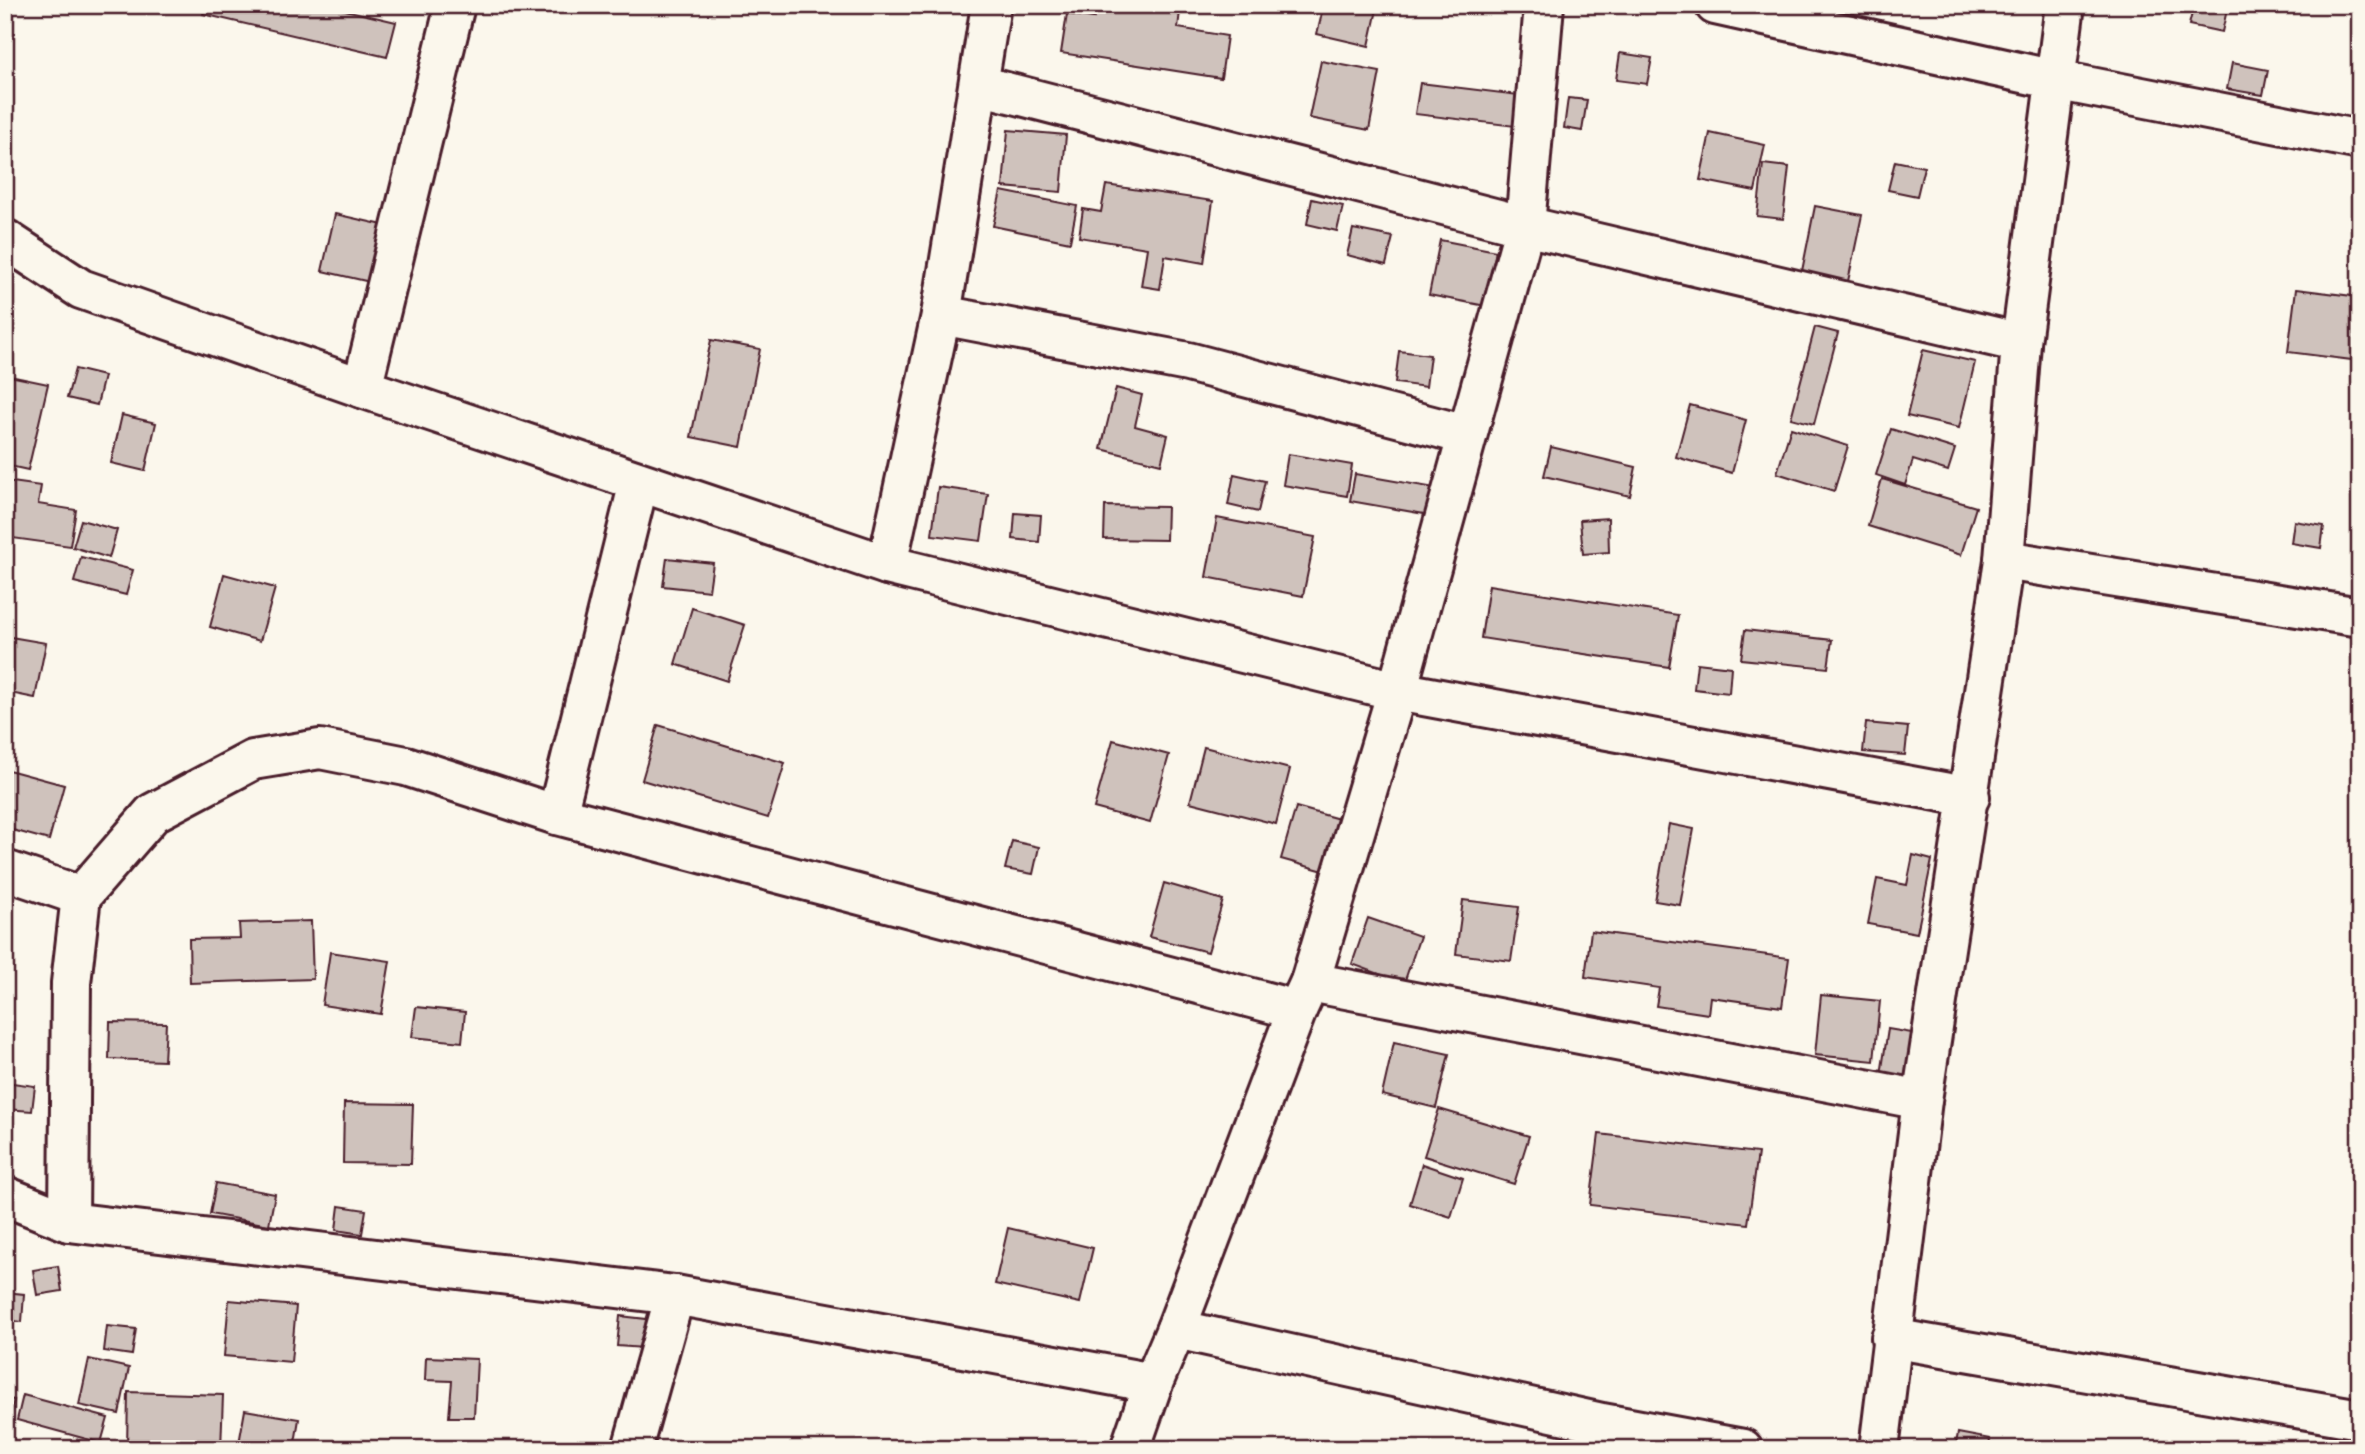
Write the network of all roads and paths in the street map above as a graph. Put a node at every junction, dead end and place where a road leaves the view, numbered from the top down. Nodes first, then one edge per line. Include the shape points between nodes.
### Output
1 (455, 5) edge
2 (991, 5) edge
3 (1544, 5) edge
4 (1716, 5) edge
5 (2065, 5) edge
6 (2054, 80) junction
7 (979, 85) junction
8 (2360, 141) edge
9 (1525, 226) junction
10 (5, 239) edge
11 (941, 315) junction
12 (2021, 343) junction
13 (362, 388) junction
14 (1466, 435) junction
15 (639, 482) junction
16 (2004, 560) junction
17 (887, 565) junction
18 (2360, 617) edge
19 (1397, 691) junction
20 (1970, 796) junction
21 (557, 815) junction
22 (5, 870) edge
23 (81, 896) junction
24 (1303, 996) junction
25 (1922, 1100) junction
26 (5, 1196) edge
27 (69, 1223) junction
28 (675, 1295) junction
29 (1176, 1329) junction
30 (1891, 1338) junction
31 (1153, 1383) junction
32 (2360, 1419) edge
33 (632, 1449) edge
34 (1130, 1449) edge
35 (1743, 1449) edge
36 (1879, 1449) edge

1 - 13 street
2 - 7 street
3 - 9 street
4 - 6 street
5 - 6 street
6 - 8 street
6 - 12 street
7 - 9 street
7 - 11 street
9 - 12 street
9 - 14 street
10 - 13 street via 81,289
11 - 14 street via 1188,362
11 - 17 street
12 - 16 street
13 - 15 street
14 - 19 street
15 - 17 street
15 - 21 street
16 - 18 street
16 - 20 street
17 - 19 street
19 - 20 street
19 - 24 street
20 - 25 street
21 - 23 street via 406,766 320,749 253,760 153,813
21 - 24 street
22 - 23 street
23 - 27 street via 71,983
24 - 25 street
24 - 29 street
25 - 30 street
26 - 27 street
27 - 28 street
28 - 31 street
28 - 33 street
29 - 31 street
29 - 35 street via 1588,1420
30 - 32 street
30 - 36 street
31 - 34 street

